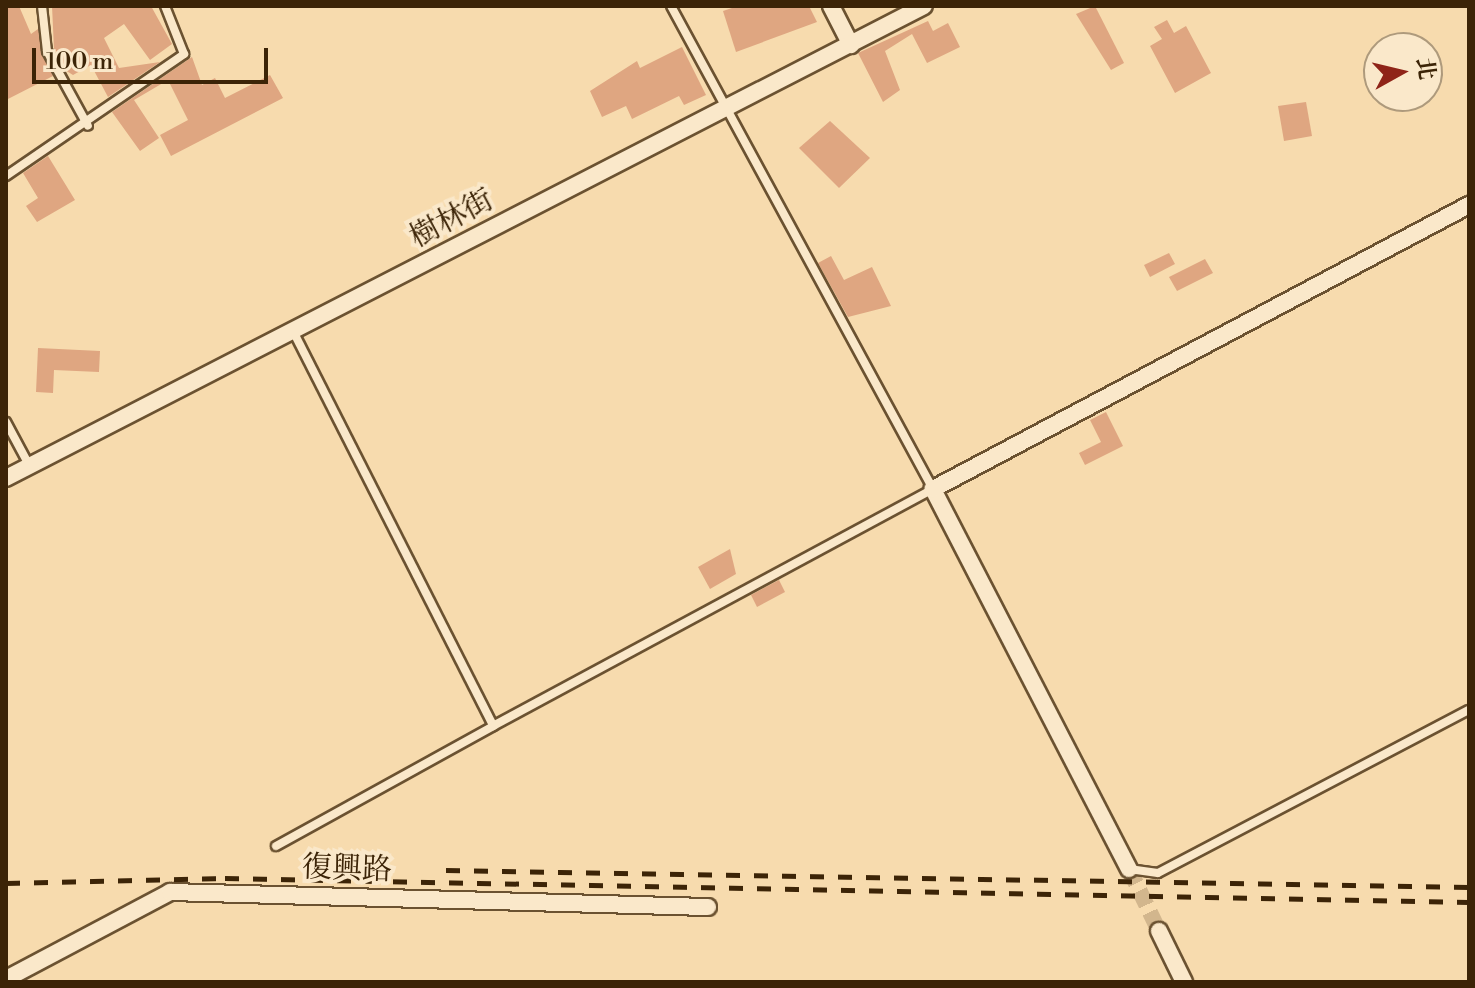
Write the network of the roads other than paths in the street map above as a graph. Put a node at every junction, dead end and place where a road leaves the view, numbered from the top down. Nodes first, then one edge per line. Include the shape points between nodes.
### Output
1 (42, 6) edge
2 (165, 6) edge
3 (671, 6) edge
4 (831, 6) edge
5 (924, 6) edge
6 (851, 45) junction
7 (724, 105) junction
8 (88, 126) junction
9 (6, 176) edge
10 (1469, 205) edge
11 (295, 335) junction
12 (6, 422) edge
13 (29, 465) junction
14 (6, 478) edge
15 (933, 489) junction
16 (1469, 710) edge
17 (493, 726) junction
18 (276, 846) dead end
19 (1129, 869) joint
20 (708, 907) dead end
21 (1159, 931) tunnel mouth
22 (6, 979) edge
23 (1184, 982) edge

1 - 8 lane via 47,51
2 - 8 lane via 184,54
3 - 7 lane
4 - 6 street
5 - 6 street, 樹林街
6 - 7 street, 樹林街
7 - 11 street, 樹林街
7 - 15 lane
8 - 9 lane
10 - 15 street
11 - 13 street, 樹林街
11 - 17 lane
12 - 13 lane
13 - 14 street, 樹林街
15 - 17 lane
15 - 19 street
16 - 19 lane via 1158,873
17 - 18 lane
20 - 22 street, 復興路 via 170,892
21 - 23 street

